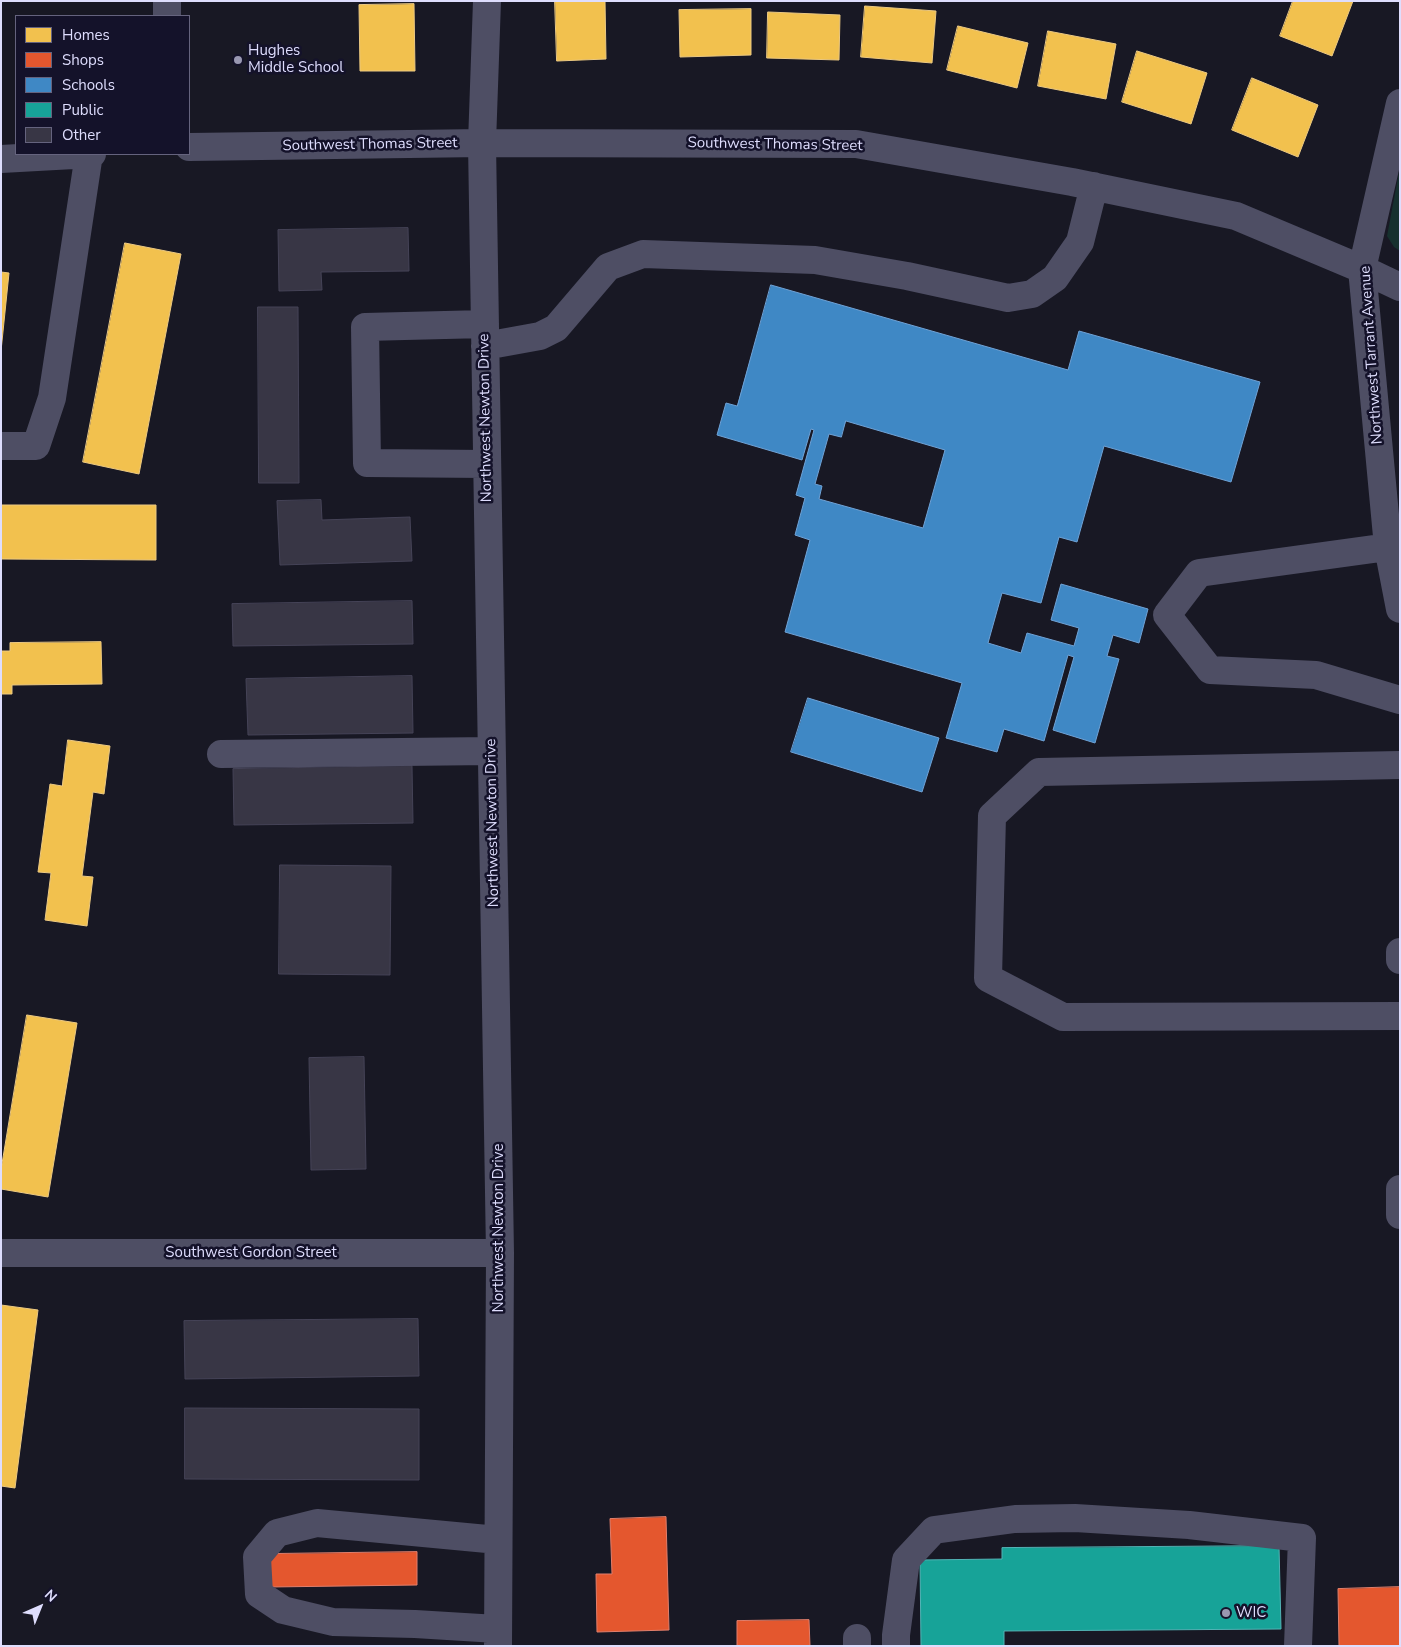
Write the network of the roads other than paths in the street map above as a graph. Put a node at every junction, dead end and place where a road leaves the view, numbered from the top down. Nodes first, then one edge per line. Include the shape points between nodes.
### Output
1 (167, 1) edge
2 (487, 1) edge
3 (167, 15) edge
4 (1400, 103) edge
5 (482, 143) junction
6 (190, 147) edge
7 (68, 155) edge
8 (91, 155) edge
9 (1, 158) edge
10 (1094, 186) junction
11 (1362, 269) junction
12 (1400, 287) edge
13 (485, 335) junction
14 (1, 446) edge
15 (487, 464) junction
16 (1388, 547) junction
17 (1400, 609) edge
18 (1400, 700) edge
19 (492, 751) junction
20 (221, 754) dead end
21 (1400, 765) edge
22 (1400, 952) edge
23 (1400, 960) edge
24 (1400, 1016) edge
25 (1400, 1189) edge
26 (1400, 1215) edge
27 (1, 1253) edge
28 (500, 1253) junction
29 (498, 1540) junction
30 (498, 1637) edge
31 (896, 1646) edge
32 (1298, 1646) edge

1 - 3 street
2 - 5 street, Northwest Newton Drive
4 - 11 street, Northwest Tarrant Avenue
5 - 6 street, Southwest Thomas Street
5 - 10 street, Southwest Thomas Street via 856,144
5 - 13 street, Northwest Newton Drive
7 - 9 street
8 - 14 street via 52,398 36,446
10 - 11 street, Southwest Thomas Street via 1236,216
10 - 13 street via 1080,242 1055,278 1032,294 1008,298 815,260 643,254 608,267 556,328 540,336
11 - 12 street, Southwest Thomas Street
11 - 16 street, Northwest Tarrant Avenue
13 - 15 street, Northwest Newton Drive
13 - 15 street via 365,327 367,463
15 - 19 street, Northwest Newton Drive
16 - 17 street, Northwest Tarrant Avenue
16 - 18 street via 1199,573 1167,615 1210,670 1316,675
19 - 20 street
19 - 28 street, Northwest Newton Drive
21 - 24 street via 1039,772 992,816 988,978 1063,1017
22 - 23 street
25 - 26 street
27 - 28 street, Southwest Gordon Street
28 - 29 street, Northwest Newton Drive
29 - 30 street, Northwest Newton Drive
29 - 30 street via 317,1523 277,1533 257,1557 259,1594 283,1610 333,1622 415,1624
31 - 32 street via 906,1560 934,1530 1015,1519 1074,1518 1189,1525 1302,1538

